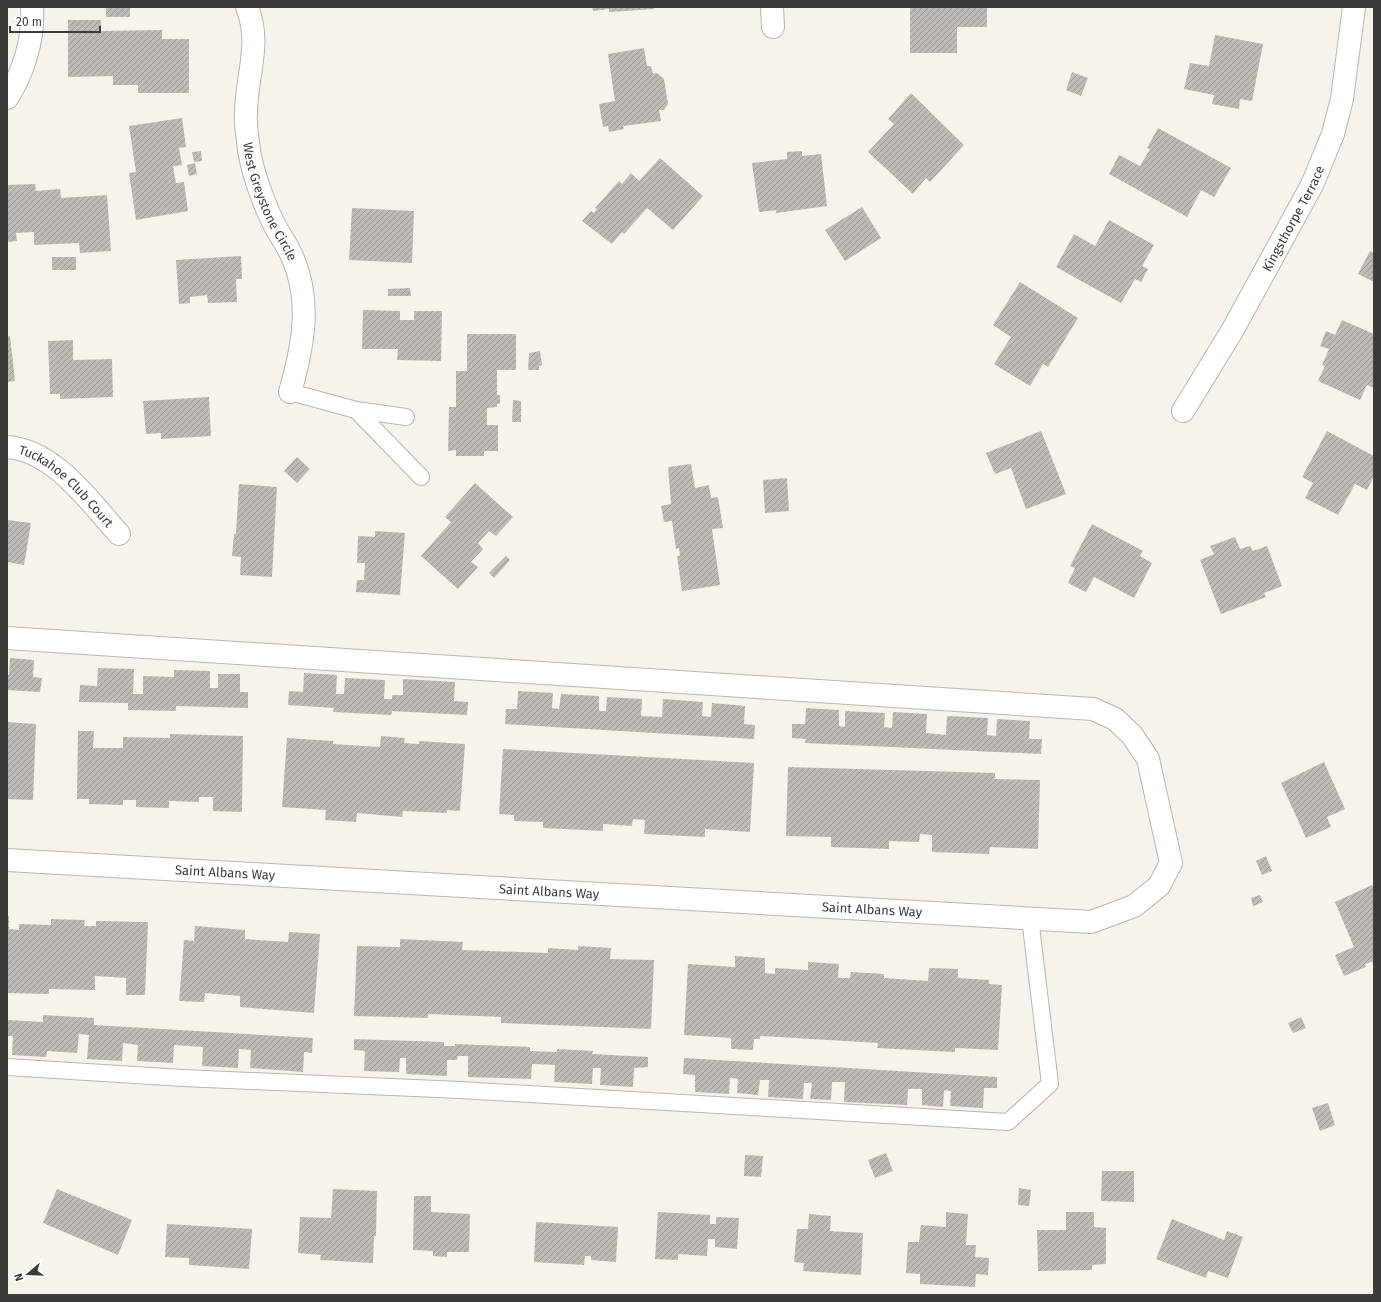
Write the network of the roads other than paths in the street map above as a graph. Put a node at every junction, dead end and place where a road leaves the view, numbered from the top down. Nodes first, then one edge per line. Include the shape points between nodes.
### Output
1 (32, 7) edge
2 (247, 7) edge
3 (1354, 7) edge
4 (7, 98) edge
5 (290, 392) joint
6 (356, 410) junction
7 (1183, 411) dead end
8 (406, 418) dead end
9 (7, 447) edge
10 (421, 477) dead end
11 (119, 534) dead end
12 (7, 638) edge
13 (7, 860) edge
14 (1030, 918) junction
15 (7, 1067) edge

1 - 4 street via 30,40 17,84
2 - 5 street, West Greystone Circle via 253,22 254,40 246,115 250,152 273,224 289,249 304,295 305,314 299,361
3 - 7 street, Kingsthorpe Terrace via 1342,99 1333,134 1312,185 1232,331
5 - 6 lane
6 - 8 lane
6 - 10 lane
9 - 11 street, Tuckahoe Club Court via 45,459 58,468
12 - 14 street, Saint Albans Way via 1093,709 1115,719 1132,735 1148,759 1171,863 1159,886 1134,906 1091,922
13 - 14 street, Saint Albans Way
14 - 15 lane via 1050,1084 1008,1122

